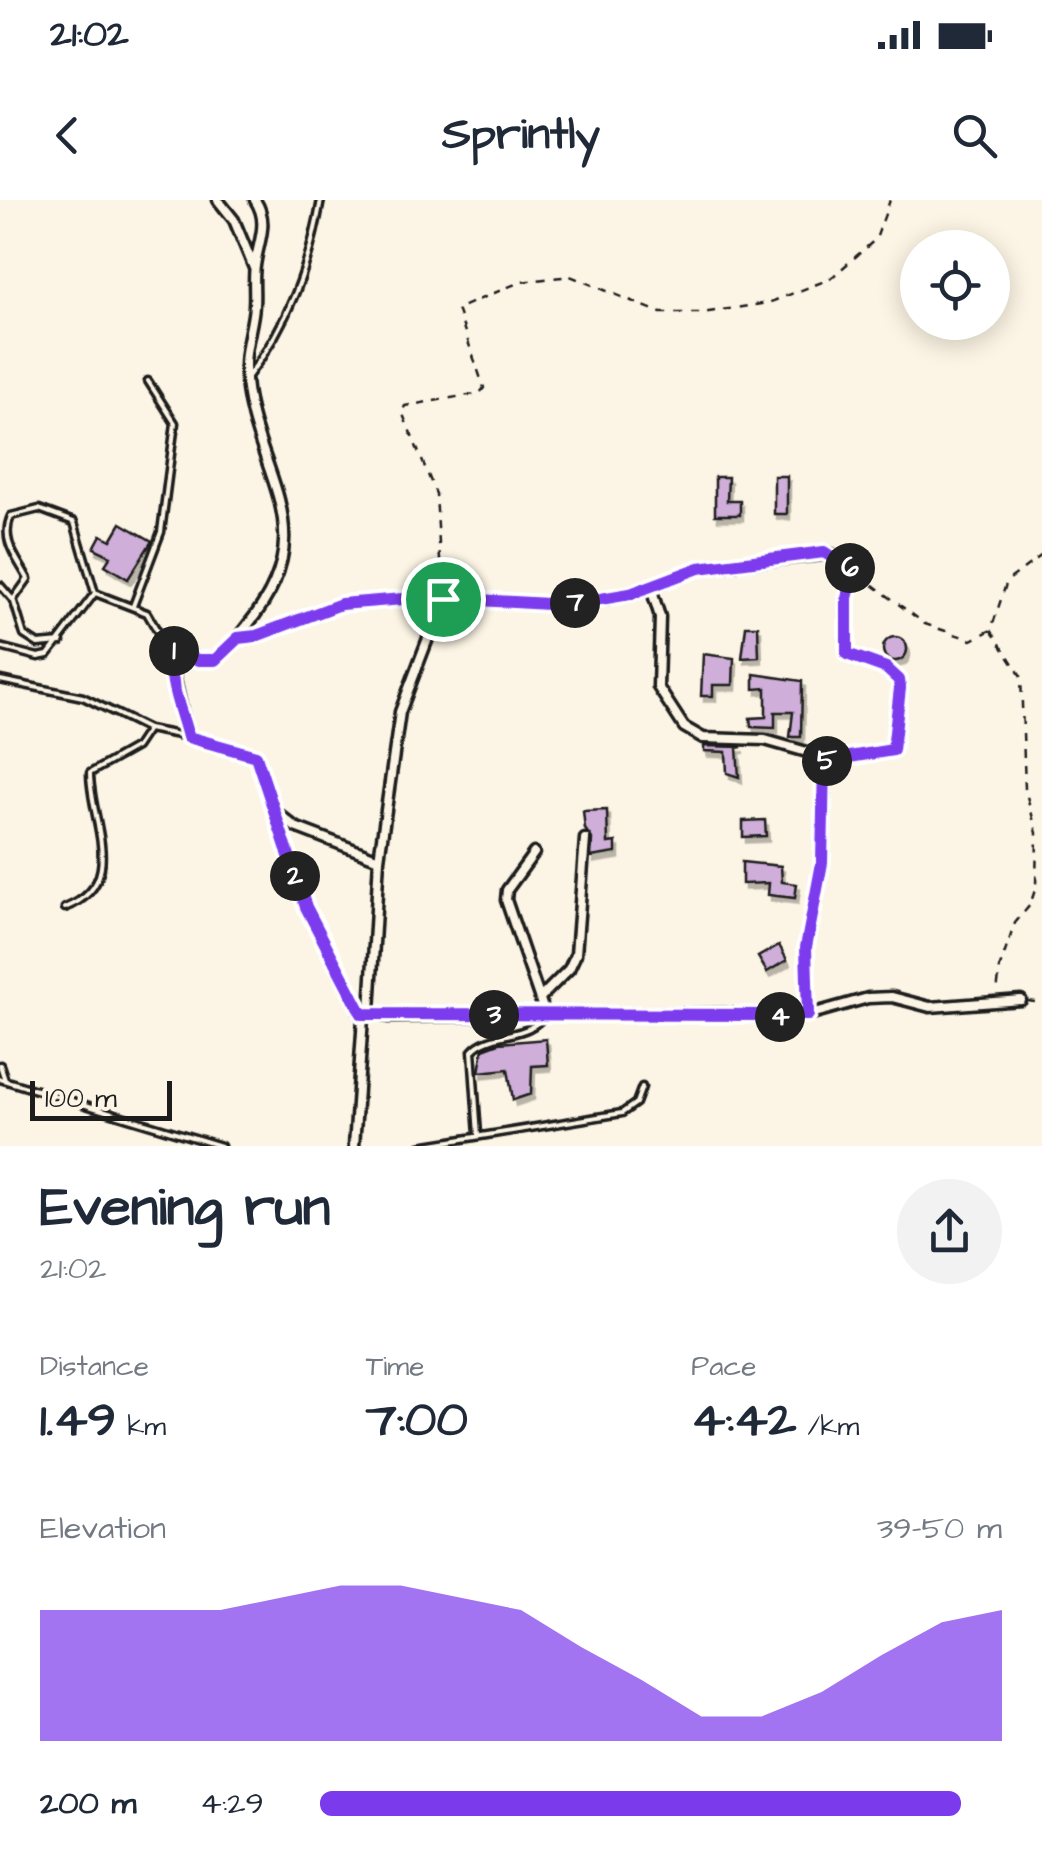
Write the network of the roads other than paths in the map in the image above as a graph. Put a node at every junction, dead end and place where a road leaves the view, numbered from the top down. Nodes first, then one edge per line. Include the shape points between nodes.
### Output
1 (218, 200) edge
2 (255, 200) edge
3 (321, 200) edge
4 (254, 268) junction
5 (246, 379) junction
6 (148, 380) dead end
7 (0, 585) edge
8 (651, 588) junction
9 (95, 593) junction
10 (14, 600) junction
11 (133, 606) junction
12 (61, 642) junction
13 (0, 647) edge
14 (171, 655) junction
15 (0, 680) edge
16 (148, 728) junction
17 (188, 737) junction
18 (824, 761) junction
19 (277, 812) junction
20 (585, 838) dead end
21 (534, 853) dead end
22 (379, 859) junction
23 (65, 908) dead end
24 (540, 998) junction
25 (1021, 1000) road end
26 (366, 1013) junction
27 (545, 1014) junction
28 (808, 1015) junction
29 (0, 1065) edge
30 (3, 1079) edge
31 (642, 1087) dead end
32 (478, 1137) junction
33 (221, 1146) edge
34 (354, 1146) edge
35 (420, 1146) edge

1 - 4 street
2 - 4 street via 264,216
3 - 5 lane via 306,270 286,321
4 - 5 street
5 - 14 street via 253,426 283,502 286,527 272,588 215,660
6 - 11 lane via 175,423 158,544
7 - 10 lane
8 - 18 street via 660,617 658,687 684,726 703,738 754,737
8 - 18 street via 699,568 824,552 854,572 847,654 899,680 895,746 884,754
8 - 22 street via 565,605 443,599 400,712
9 - 10 lane via 74,522 30,509 7,521 9,552 28,579
9 - 11 lane
9 - 12 lane
10 - 12 lane via 24,635 38,644
11 - 14 lane via 156,623
12 - 13 lane via 38,657
14 - 17 street
15 - 16 lane via 104,703
16 - 17 lane
16 - 23 lane via 136,747 90,773 103,871 90,893
17 - 19 street via 250,751
18 - 28 street via 822,863 806,947
19 - 22 street via 295,827
19 - 26 street via 306,907
20 - 24 street via 576,954
21 - 24 street via 506,900
22 - 26 street
24 - 27 street
25 - 28 street via 930,1007 868,998
26 - 27 street
26 - 34 street
27 - 28 street
27 - 32 lane via 534,1026 472,1051
29 - 30 lane
30 - 33 lane
31 - 32 lane via 636,1104 622,1113
32 - 35 lane

